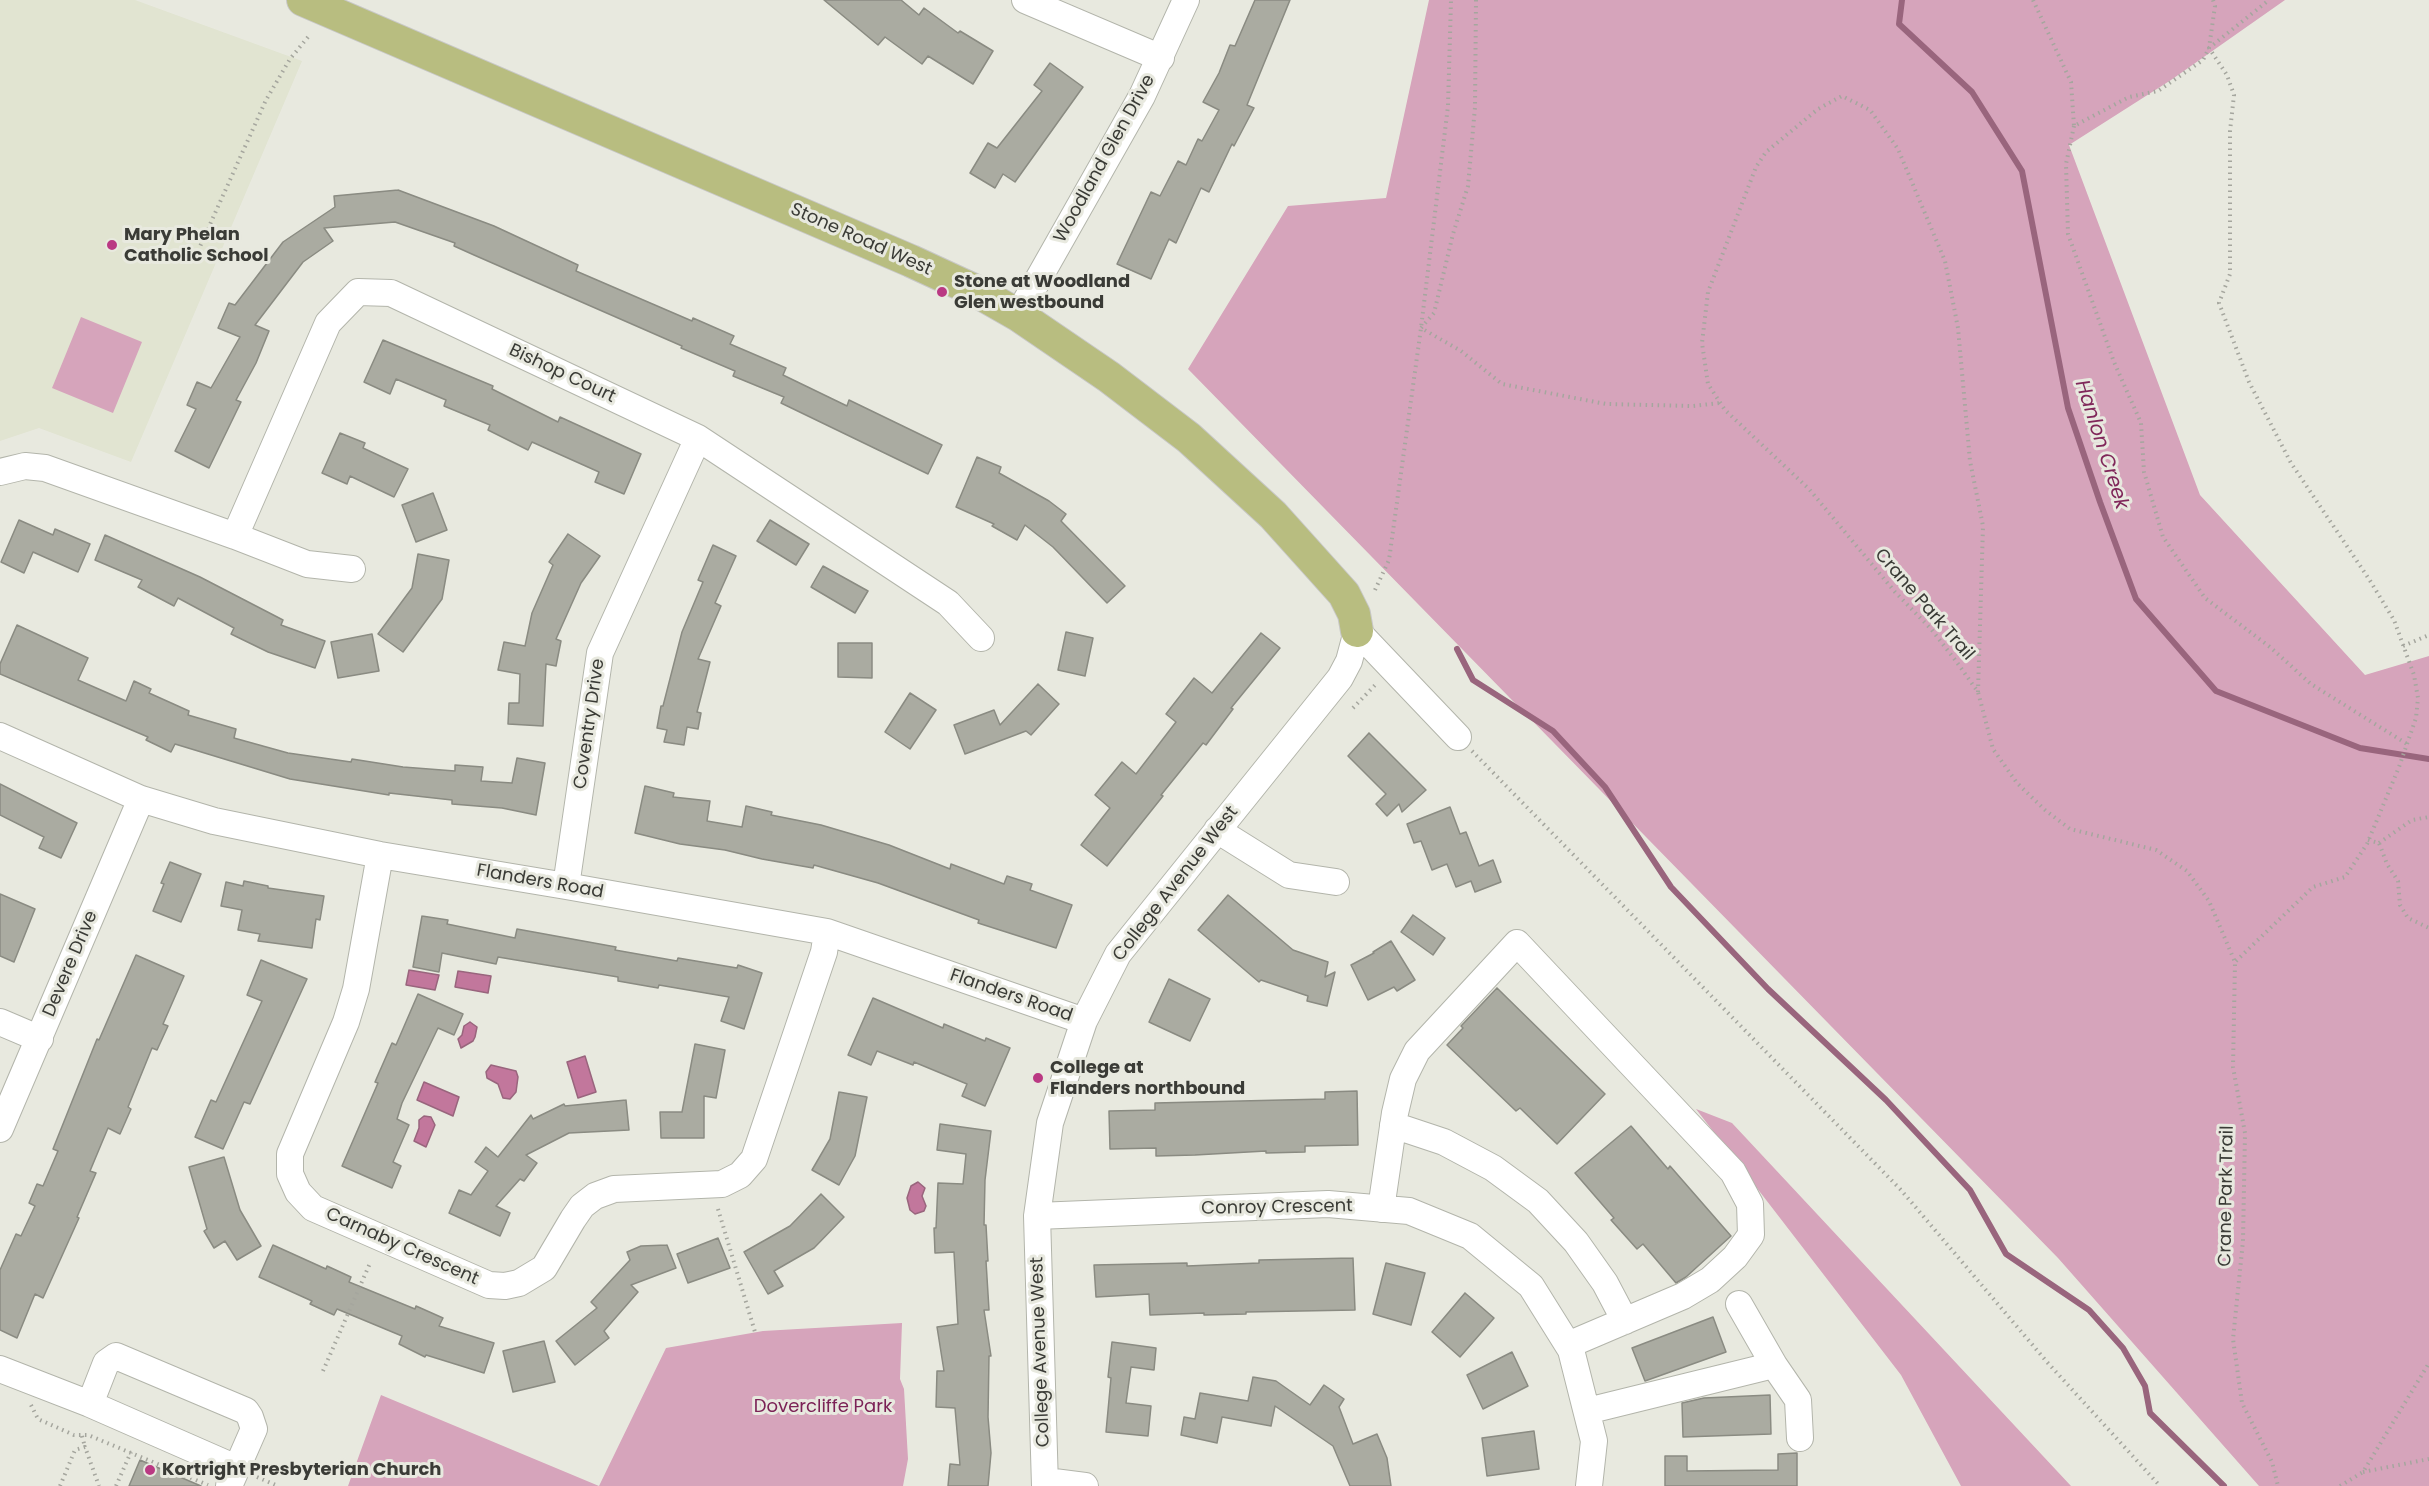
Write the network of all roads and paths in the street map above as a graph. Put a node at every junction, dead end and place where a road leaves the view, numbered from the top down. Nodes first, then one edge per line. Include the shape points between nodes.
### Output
1 (303, 0) edge
2 (1025, 0) edge
3 (1186, 0) edge
4 (1451, 0) edge
5 (1476, 0) edge
6 (2033, 0) edge
7 (2213, 0) edge
8 (2269, 0) edge
9 (308, 37) dead end
10 (2209, 48) junction
11 (1161, 58) junction
12 (2074, 126) junction
13 (198, 251) dead end
14 (1018, 315) junction
15 (1422, 328) junction
16 (1720, 403) junction
17 (698, 438) junction
18 (0, 472) edge
19 (235, 536) junction
20 (352, 569) dead end
21 (1375, 591) dead end
22 (1357, 631) junction
23 (2429, 635) edge
24 (981, 638) dead end
25 (2403, 646) junction
26 (1392, 667) junction
27 (1978, 692) junction
28 (1353, 708) dead end
29 (0, 736) edge
30 (1458, 737) joint
31 (2407, 745) junction
32 (141, 799) junction
33 (2429, 817) edge
34 (1217, 830) junction
35 (2368, 840) junction
36 (2379, 843) junction
37 (380, 855) junction
38 (1336, 882) dead end
39 (567, 886) junction
40 (2429, 928) edge
41 (827, 932) junction
42 (2235, 962) junction
43 (1084, 1021) junction
44 (0, 1022) edge
45 (40, 1039) junction
46 (1393, 1125) junction
47 (0, 1129) edge
48 (718, 1209) dead end
49 (1381, 1209) junction
50 (1037, 1216) junction
51 (371, 1261) dead end
52 (1738, 1304) dead end
53 (1624, 1321) junction
54 (755, 1332) dead end
55 (1568, 1345) junction
56 (2429, 1363) edge
57 (1774, 1365) junction
58 (0, 1369) edge
59 (323, 1371) dead end
60 (21, 1401) dead end
61 (90, 1404) junction
62 (1587, 1411) junction
63 (142, 1426) junction
64 (82, 1436) junction
65 (1800, 1438) dead end
66 (85, 1447) junction
67 (130, 1453) junction
68 (2429, 1459) edge
69 (2363, 1472) junction
70 (232, 1477) edge
71 (1045, 1484) edge
72 (60, 1486) edge
73 (99, 1486) edge
74 (116, 1486) edge
75 (211, 1486) edge
76 (1085, 1486) edge
77 (1589, 1486) edge
78 (2160, 1486) edge
79 (2278, 1486) edge
80 (2340, 1486) edge

1 - 14 main road, Stone Road West via 911,261
2 - 11 street
3 - 11 street, Woodland Glen Drive
4 - 15 path via 1448,106
5 - 15 path via 1475,107 1468,186 1434,313
6 - 12 path via 2072,82
7 - 10 path
8 - 10 path
9 - 13 path via 266,100
10 - 12 path via 2204,60 2158,91 2129,97
10 - 25 path via 2234,94 2230,131 2230,274 2219,303 2249,382 2291,464 2369,579 2394,620
11 - 14 street, Woodland Glen Drive
12 - 31 path via 2066,164 2068,234 2114,362 2141,423 2144,472 2163,537 2205,598 2311,684
14 - 22 main road, Stone Road West via 1189,438 1273,515 1344,594
15 - 16 path via 1461,351 1502,384 1606,404
15 - 21 path via 1389,560
16 - 27 path, Crane Park Trail via 1809,489 1931,629
16 - 27 path, Crane Park Trail via 1708,384 1702,343 1708,292 1731,226 1766,152 1818,109 1842,96 1870,110 1898,149 1945,261 1958,328 1970,462 1983,526
17 - 19 street, Bishop Court via 391,293 358,292 328,323
17 - 24 street, Bishop Court via 948,603
17 - 39 street, Coventry Drive via 600,653
18 - 19 street via 25,466 45,468
19 - 20 street via 307,564
22 - 26 street
22 - 34 street, College Avenue West via 1340,678
23 - 25 path
25 - 31 path via 2418,698
26 - 28 path
26 - 30 street
27 - 42 path, Crane Park Trail via 1993,748 2017,783 2070,829 2156,850 2187,871 2209,902
29 - 32 street, Flanders Road
30 - 78 path via 1900,1190 2047,1362
31 - 35 path
32 - 37 street, Flanders Road via 214,821
32 - 45 street, Devere Drive
33 - 36 path via 2412,820
34 - 38 street via 1289,875
34 - 43 street, College Avenue West via 1118,954
35 - 36 path
35 - 42 path via 2346,877 2313,887
36 - 40 path via 2398,881 2400,905 2408,918
37 - 39 street, Flanders Road
37 - 41 street, Carnaby Crescent via 356,989 290,1154 290,1174 298,1192 313,1208 489,1285 519,1283 544,1268 582,1206 595,1196 614,1189 722,1184 740,1175 754,1159 824,952
39 - 41 street, Flanders Road
41 - 43 street, Flanders Road
42 - 79 path, Crane Park Trail via 2233,1067 2245,1133 2242,1241 2233,1339 2242,1403 2272,1462
43 - 50 street, College Avenue West via 1050,1123
44 - 45 street
45 - 47 street, Devere Drive
46 - 49 street
46 - 53 street via 1443,1142 1493,1168 1538,1201 1576,1242 1605,1283
46 - 53 street via 1403,1079 1417,1051 1517,943 1732,1172 1750,1204 1751,1235 1735,1257 1710,1280 1683,1296
48 - 54 path
49 - 50 street, Conroy Crescent via 1328,1204
49 - 55 street, Conroy Crescent via 1408,1211 1470,1236 1531,1286
50 - 71 street, College Avenue West
51 - 59 path
52 - 57 street
53 - 55 street
55 - 62 street, Conroy Crescent
56 - 69 path
57 - 62 street
57 - 65 street via 1798,1400
58 - 61 street
60 - 64 path via 32,1406 38,1419
61 - 63 street
61 - 70 street via 106,1363 116,1356 246,1411 254,1429
62 - 77 street, Conroy Crescent via 1594,1441
63 - 67 path
63 - 70 street
64 - 66 path
64 - 67 path
66 - 72 path via 75,1450
66 - 73 path
67 - 74 path
67 - 75 path
68 - 69 path
69 - 80 path
71 - 76 street

